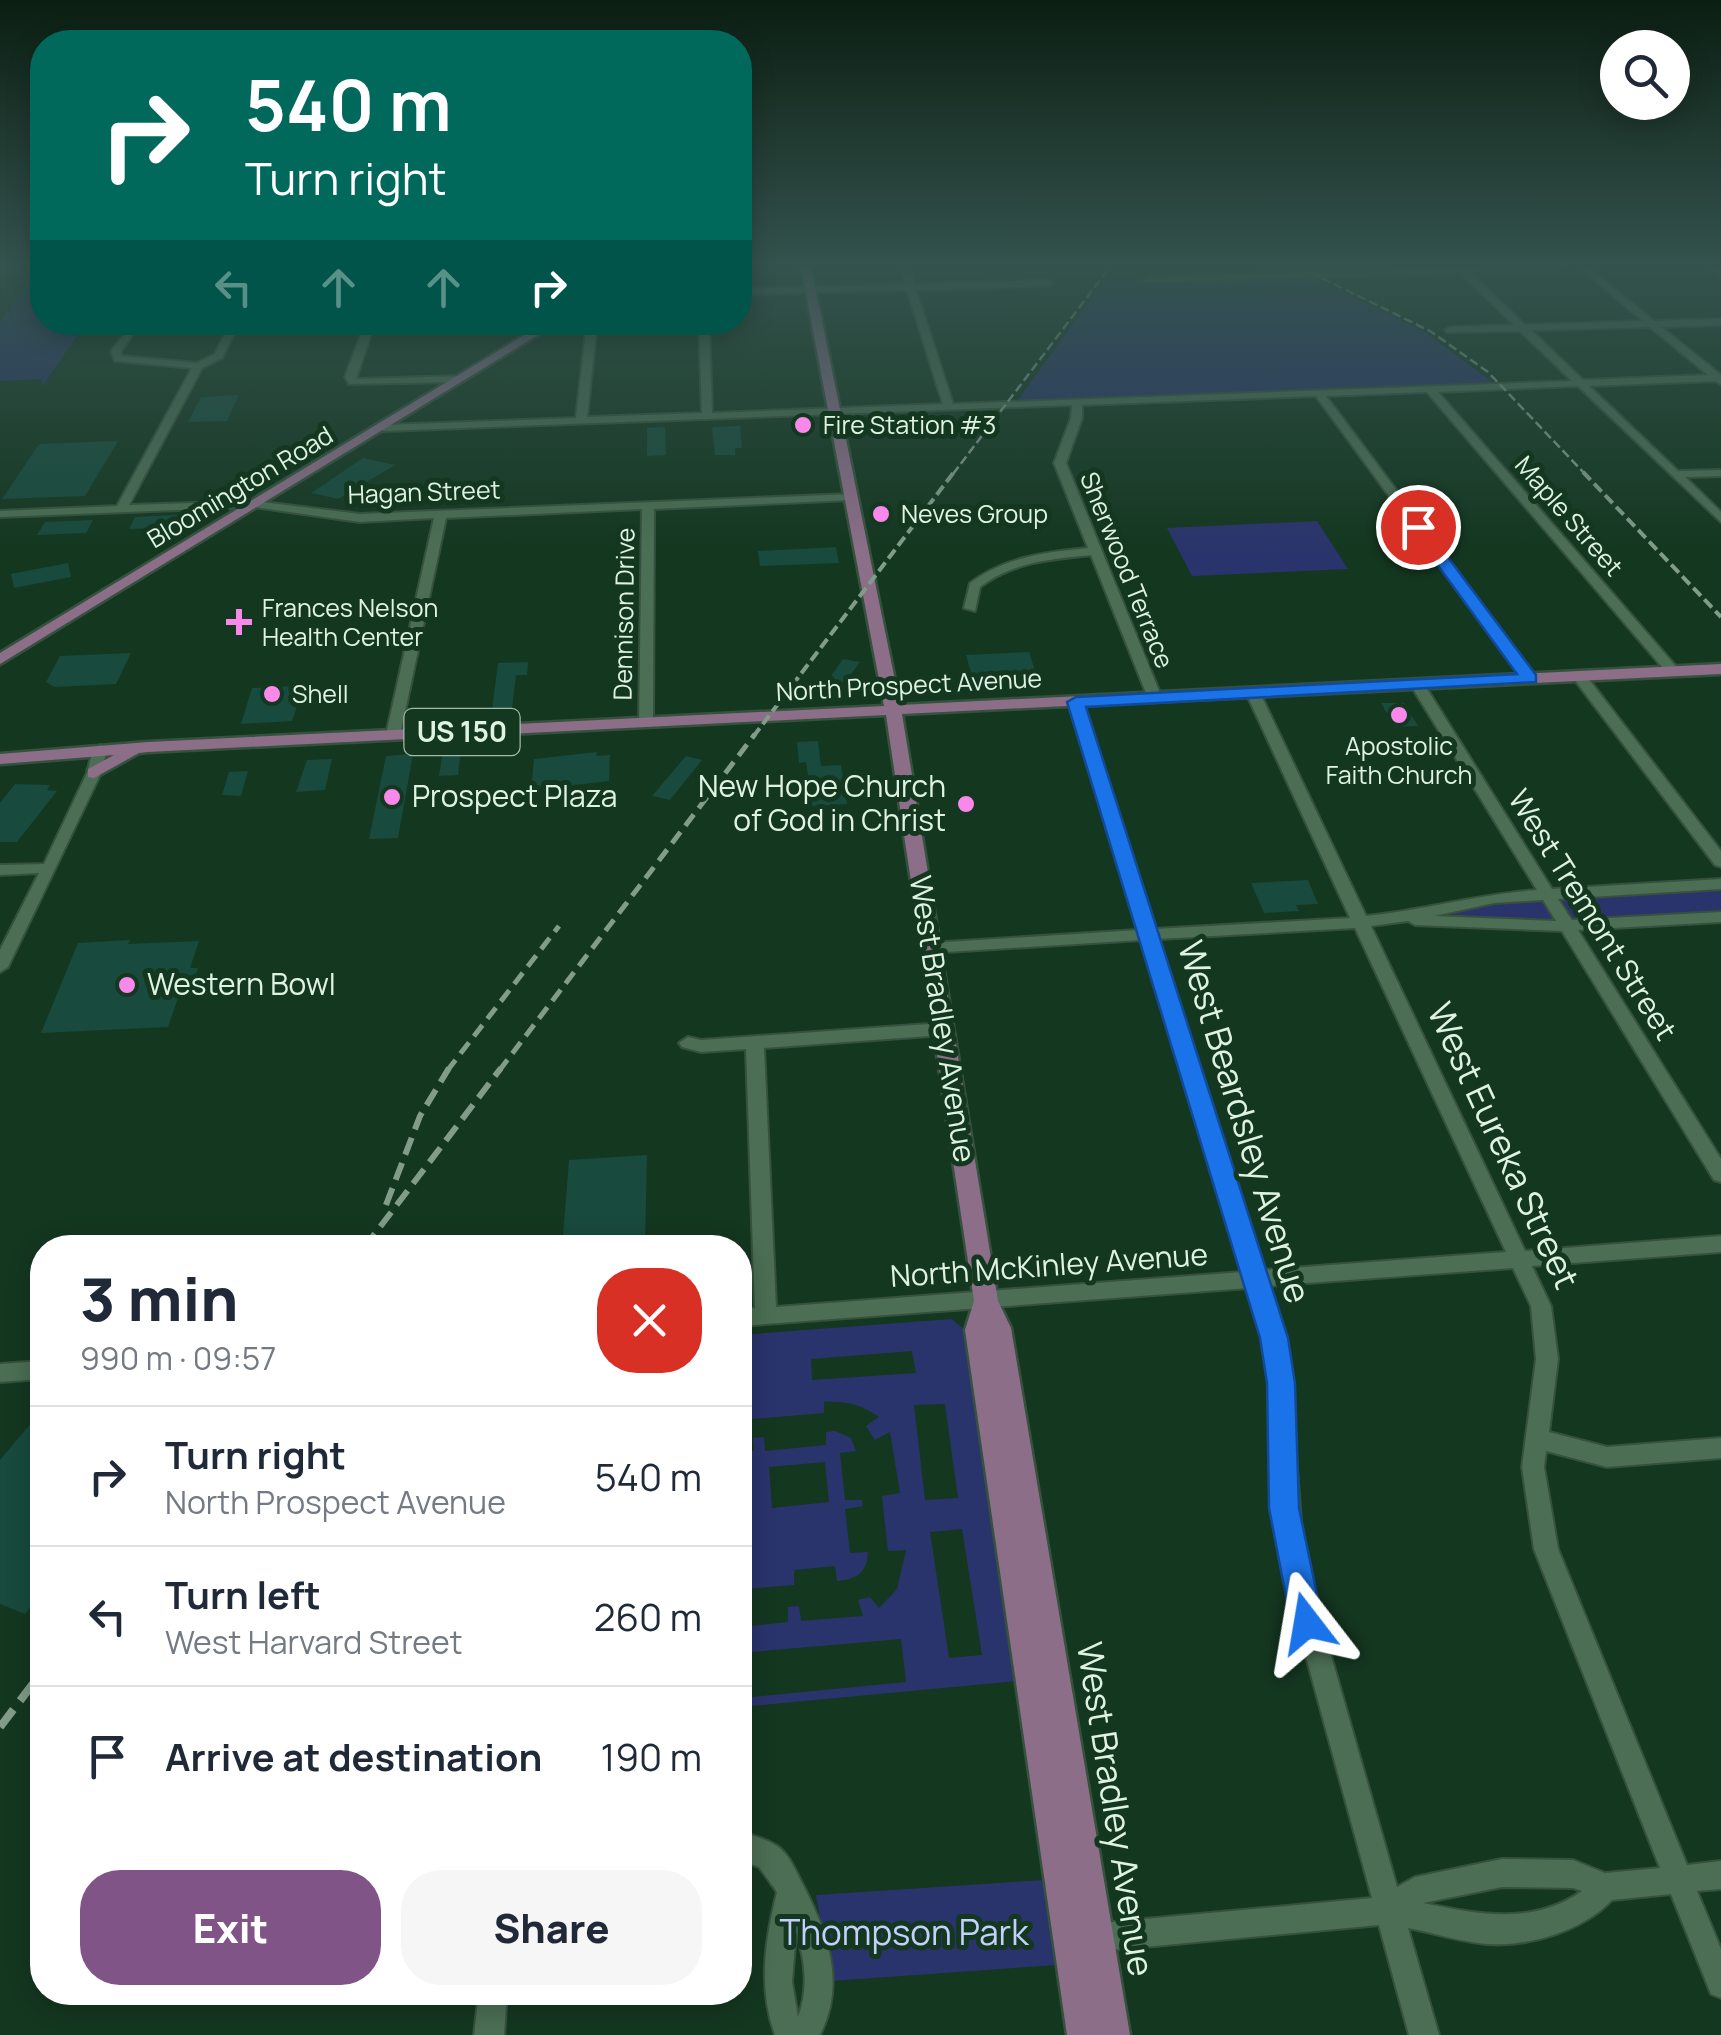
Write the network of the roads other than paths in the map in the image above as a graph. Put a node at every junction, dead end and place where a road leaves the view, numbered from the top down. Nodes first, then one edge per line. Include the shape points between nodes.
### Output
1 (152, 362) edge
2 (206, 362) edge
3 (356, 362) edge
4 (489, 362) edge
5 (588, 362) edge
6 (705, 362) edge
7 (824, 362) edge
8 (934, 362) edge
9 (1556, 362) edge
10 (1699, 362) edge
11 (198, 366) junction
12 (1720, 379) edge
13 (460, 380) junction
14 (1581, 384) junction
15 (1430, 389) junction
16 (1319, 393) junction
17 (1077, 403) junction
18 (949, 408) junction
19 (834, 412) junction
20 (707, 416) junction
21 (581, 421) junction
22 (384, 428) junction
23 (1721, 472) edge
24 (1676, 474) junction
25 (851, 497) junction
26 (254, 504) junction
27 (648, 506) junction
28 (120, 509) junction
29 (0, 514) edge
30 (441, 515) junction
31 (1721, 518) edge
32 (1094, 551) junction
33 (970, 608) dead end
34 (0, 659) edge
35 (1721, 669) edge
36 (1674, 671) junction
37 (1578, 676) junction
38 (1530, 679) junction
39 (1417, 684) junction
40 (1253, 693) junction
41 (1155, 698) junction
42 (1076, 702) junction
43 (893, 711) junction
44 (646, 723) junction
45 (393, 735) junction
46 (148, 746) junction
47 (0, 748) edge
48 (100, 749) junction
49 (0, 759) edge
50 (94, 773) junction
51 (1721, 862) edge
52 (50, 868) junction
53 (0, 870) edge
54 (1721, 884) edge
55 (1547, 894) junction
56 (1721, 916) edge
57 (1400, 918) junction
58 (1361, 922) junction
59 (1566, 926) junction
60 (1149, 936) junction
61 (930, 948) junction
62 (0, 968) edge
63 (943, 1029) junction
64 (756, 1042) junction
65 (688, 1043) dead end
66 (1721, 1175) edge
67 (1721, 1244) edge
68 (1519, 1259) junction
69 (1256, 1281) junction
70 (986, 1301) junction
71 (766, 1316) junction
72 (752, 1317) edge
73 (30, 1371) edge
74 (0, 1373) edge
75 (1537, 1439) junction
76 (1721, 1448) edge
77 (752, 1850) edge
78 (1721, 1875) edge
79 (1678, 1880) junction
80 (1605, 1887) junction
81 (791, 1890) junction
82 (1389, 1910) junction
83 (1084, 1938) junction
84 (1721, 1984) edge
85 (492, 2005) edge
86 (489, 2035) edge
87 (790, 2035) edge
88 (804, 2035) edge
89 (1084, 2035) edge
90 (1113, 2035) edge
91 (1424, 2035) edge

1 - 11 street
2 - 11 street
3 - 13 street via 352,382
4 - 13 main road, Bloomington Road
5 - 21 street
6 - 20 street
7 - 19 main road, West Bradley Avenue
8 - 18 street
9 - 14 street
10 - 12 street
11 - 28 street
12 - 14 street
13 - 22 main road, Bloomington Road
14 - 15 street
14 - 24 street
15 - 16 street
15 - 36 street, Maple Street
16 - 17 street
16 - 38 street
17 - 18 street
17 - 32 street, Sherwood Terrace via 1079,415 1060,463
18 - 19 street
19 - 20 street
19 - 25 main road, West Bradley Avenue
20 - 21 street
21 - 22 street
22 - 26 main road, Bloomington Road
23 - 24 street
24 - 31 street
25 - 27 street, Hagan Street
25 - 43 main road, West Bradley Avenue
26 - 28 street, Hagan Street
26 - 30 street, Hagan Street via 336,518
26 - 34 main road, Bloomington Road
27 - 30 street, Hagan Street
27 - 44 street, Dennison Drive
28 - 29 street, Hagan Street
30 - 45 street
32 - 33 street via 995,571 974,586
32 - 41 street, Sherwood Terrace
35 - 36 main road, North Prospect Avenue / US 150
36 - 37 main road, North Prospect Avenue / US 150
37 - 38 main road, North Prospect Avenue / US 150
37 - 51 street
38 - 39 main road, North Prospect Avenue / US 150
39 - 40 main road, North Prospect Avenue / US 150
39 - 55 street, West Tremont Street
40 - 41 main road, North Prospect Avenue / US 150
40 - 58 street, West Eureka Street
41 - 42 main road, North Prospect Avenue / US 150
42 - 43 main road, North Prospect Avenue / US 150
42 - 60 street, West Beardsley Avenue
43 - 44 main road, North Prospect Avenue / US 150
43 - 61 main road, West Bradley Avenue
44 - 45 main road, North Prospect Avenue / US 150
45 - 46 main road, North Prospect Avenue / US 150
46 - 48 main road, North Prospect Avenue / US 150
46 - 50 main road
47 - 48 main road, North Prospect Avenue / US 150 via 90,743
48 - 49 main road, North Prospect Avenue / US 150
48 - 50 street
50 - 52 street
52 - 53 street
52 - 62 street
54 - 55 street
55 - 57 street via 1465,901
55 - 59 street, West Tremont Street
56 - 59 street
57 - 58 street
57 - 59 street
58 - 60 street
58 - 68 street, West Eureka Street
59 - 66 street, West Tremont Street
60 - 61 street
60 - 69 street, West Beardsley Avenue
61 - 63 main road, West Bradley Avenue
63 - 64 street
63 - 70 main road, West Bradley Avenue
64 - 65 street
64 - 71 street
67 - 68 street, North McKinley Avenue
68 - 69 street, North McKinley Avenue
68 - 75 street, West Eureka Street via 1546,1330
69 - 70 street, North McKinley Avenue
69 - 82 street, West Beardsley Avenue via 1281,1383 1292,1561
70 - 71 street, North McKinley Avenue
70 - 83 main road, West Bradley Avenue via 978,1330
71 - 72 street, North McKinley Avenue
73 - 74 street
75 - 76 street via 1606,1456
75 - 79 street, West Eureka Street via 1533,1467 1546,1549
77 - 81 street via 773,1858
78 - 79 street
79 - 80 street
79 - 84 street, West Eureka Street
80 - 82 street via 1573,1874 1502,1872 1415,1891
80 - 82 street via 1589,1904 1524,1927 1487,1930
81 - 87 street via 778,1985
81 - 88 street via 820,1962 819,1998
82 - 83 street
82 - 91 street, West Beardsley Avenue
83 - 89 main road, West Bradley Avenue
83 - 90 main road, West Bradley Avenue
85 - 86 street

